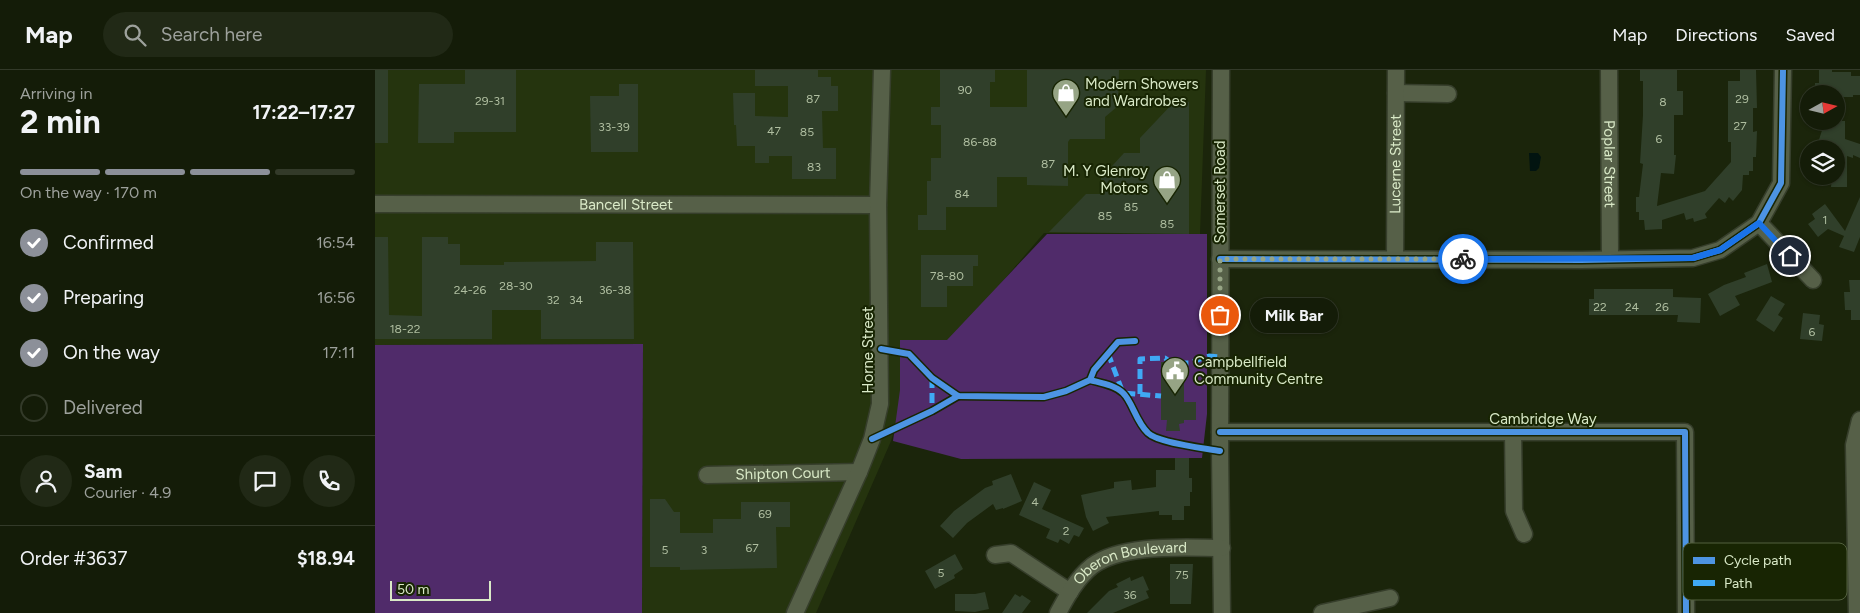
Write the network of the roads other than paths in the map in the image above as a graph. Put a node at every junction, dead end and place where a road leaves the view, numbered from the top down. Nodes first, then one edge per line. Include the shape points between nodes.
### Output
1 (882, 70) edge
2 (1221, 70) edge
3 (1396, 70) edge
4 (1609, 70) edge
5 (1783, 70) edge
6 (1396, 93) junction
7 (1448, 94) dead end
8 (375, 204) edge
9 (878, 205) junction
10 (1759, 223) junction
11 (1610, 258) junction
12 (1220, 259) junction
13 (1395, 259) junction
14 (1813, 280) dead end
15 (1860, 420) edge
16 (1220, 432) junction
17 (1513, 432) junction
18 (859, 472) junction
19 (707, 475) dead end
20 (1524, 534) dead end
21 (1686, 543) edge
22 (1222, 548) junction
23 (995, 555) dead end
24 (1070, 592) junction
25 (1390, 598) dead end
26 (1686, 600) edge
27 (795, 613) edge
28 (1058, 613) edge
29 (1222, 613) edge
30 (1322, 613) edge
31 (1686, 613) edge
32 (1857, 613) edge

1 - 9 street, Horne Street
2 - 12 street, Somerset Road
3 - 6 street, Lucerne Street
4 - 11 street, Poplar Street
5 - 10 street via 1781,183
6 - 7 street
6 - 13 street, Lucerne Street
8 - 9 street, Bancell Street
9 - 18 street, Horne Street via 880,404 875,430
10 - 11 street via 1720,250 1693,258
10 - 14 street
11 - 13 street
12 - 13 street
12 - 16 street, Somerset Road
15 - 32 street via 1855,445
16 - 17 street, Cambridge Way
16 - 22 street, Somerset Road
17 - 20 street via 1513,511
17 - 21 street, Cambridge Way via 1685,432
18 - 19 street, Shipton Court
18 - 27 street, Horne Street
22 - 24 street, Oberon Boulevard via 1151,549 1124,553 1094,565
22 - 29 street, Somerset Road
23 - 24 street via 1011,553
24 - 28 street, Oberon Boulevard
25 - 30 street
26 - 31 street, Cambridge Way

